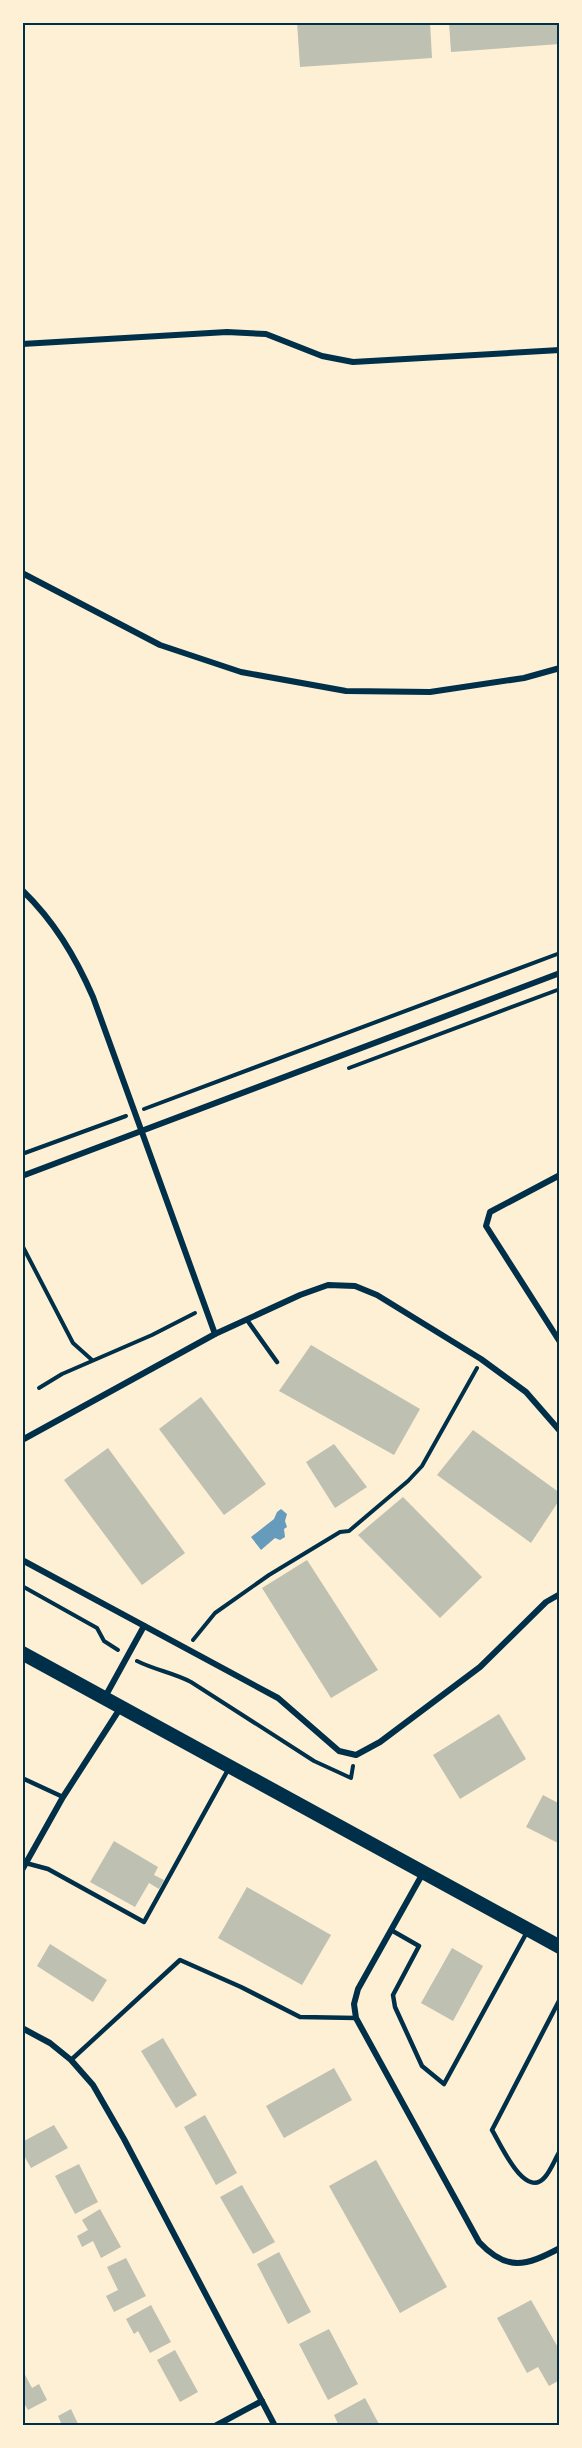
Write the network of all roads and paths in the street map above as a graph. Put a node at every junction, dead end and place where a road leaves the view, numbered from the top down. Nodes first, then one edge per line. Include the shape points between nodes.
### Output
1 (22, 344) edge
2 (560, 350) edge
3 (22, 573) edge
4 (560, 668) edge
5 (22, 890) edge
6 (560, 953) edge
7 (560, 974) edge
8 (134, 1113) junction
9 (141, 1132) junction
10 (22, 1154) edge
11 (560, 1175) edge
12 (22, 1176) edge
13 (22, 1245) edge
14 (205, 1307) junction
15 (247, 1320) junction
16 (215, 1334) junction
17 (560, 1342) edge
18 (482, 1359) junction
19 (92, 1360) junction
20 (277, 1362) dead end
21 (39, 1388) dead end
22 (560, 1431) edge
23 (22, 1440) edge
24 (22, 1560) edge
25 (22, 1586) edge
26 (560, 1594) edge
27 (144, 1626) junction
28 (187, 1648) junction
29 (22, 1653) edge
30 (128, 1656) junction
31 (105, 1698) junction
32 (122, 1707) junction
33 (356, 1755) junction
34 (231, 1765) junction
35 (22, 1778) edge
36 (63, 1797) junction
37 (24, 1862) edge
38 (22, 1870) edge
39 (423, 1873) junction
40 (391, 1930) junction
41 (528, 1930) junction
42 (560, 1947) edge
43 (560, 1999) edge
44 (356, 2018) junction
45 (22, 2028) edge
46 (71, 2060) junction
47 (560, 2151) edge
48 (560, 2248) edge
49 (262, 2401) junction
50 (216, 2426) edge
51 (275, 2426) edge

1 - 2 street via 227,332 266,334 322,356 353,362
3 - 4 street via 160,645 241,672 346,691 430,692 524,678
5 - 8 street via 57,930 81,971
6 - 8 path
7 - 9 street
8 - 9 street
8 - 10 path
9 - 12 street
9 - 14 street
11 - 17 street via 490,1212 486,1226
13 - 19 path via 72,1343
14 - 16 street
14 - 19 path
15 - 16 street
15 - 18 street via 328,1285 355,1286
15 - 20 lane
16 - 23 street
18 - 22 street via 526,1392
18 - 28 path via 428,1456 408,1481 349,1531 340,1532 269,1575 215,1613
19 - 21 path
24 - 27 street
25 - 30 path via 97,1628 104,1641
26 - 33 street via 546,1602 480,1667 380,1742
27 - 28 street
27 - 30 street
28 - 33 street via 278,1698 339,1751
29 - 31 main road
30 - 31 street
30 - 33 path via 157,1671 175,1673 314,1761 351,1778
31 - 32 main road
32 - 34 main road
32 - 36 street
34 - 37 lane via 144,1922 48,1869
34 - 39 main road
35 - 36 lane
36 - 37 street
37 - 38 street
39 - 40 street
39 - 41 main road
40 - 41 lane via 419,1946 393,1995 395,2007 422,2066 444,2084
40 - 44 street via 357,1989
41 - 42 main road
43 - 47 lane via 492,2130 518,2175 526,2181 544,2178
44 - 46 lane via 300,2017 180,1960
44 - 48 street via 479,2242 498,2260 510,2264 526,2264
45 - 46 street
46 - 49 street via 108,2109
49 - 50 street
49 - 51 street

